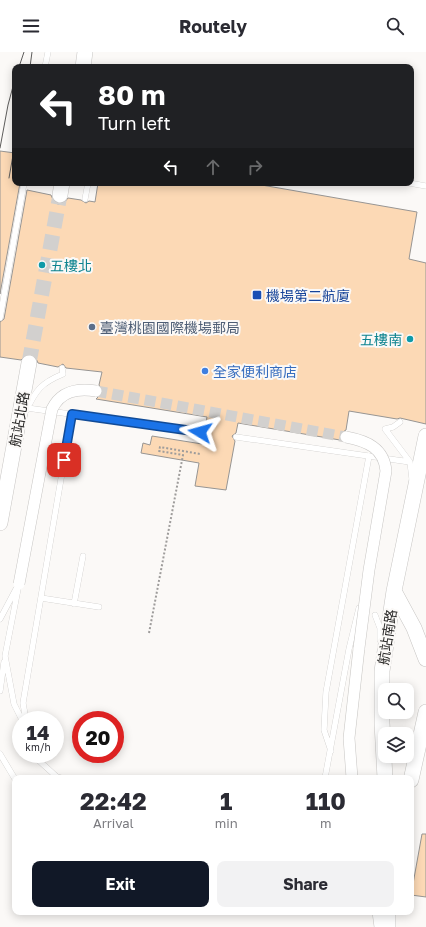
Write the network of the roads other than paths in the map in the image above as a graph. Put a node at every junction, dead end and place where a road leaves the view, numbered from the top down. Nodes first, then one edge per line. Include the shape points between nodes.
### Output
1 (48, 52) edge
2 (85, 52) edge
3 (46, 64) edge
4 (83, 64) edge
5 (414, 184) edge
6 (23, 186) edge
7 (87, 186) edge
8 (426, 186) edge
9 (85, 198) dead end
10 (0, 318) edge
11 (29, 363) tunnel mouth
12 (62, 371) dead end
13 (96, 391) tunnel mouth
14 (27, 408) junction
15 (72, 414) junction
16 (400, 422) dead end
17 (18, 429) junction
18 (200, 432) dead end
19 (426, 436) edge
20 (236, 437) dead end
21 (346, 438) tunnel mouth
22 (369, 456) junction
23 (410, 462) junction
24 (414, 497) junction
25 (0, 523) edge
26 (83, 556) dead end
27 (19, 584) junction
28 (394, 591) junction
29 (41, 598) junction
30 (74, 604) junction
31 (99, 608) dead end
32 (375, 615) dead end
33 (0, 619) edge
34 (354, 648) junction
35 (5, 656) junction
36 (426, 659) edge
37 (382, 671) junction
38 (0, 691) edge
39 (18, 711) edge
40 (24, 711) edge
41 (426, 712) edge
42 (331, 751) junction
43 (0, 754) edge
44 (42, 763) edge
45 (12, 775) edge
46 (55, 775) edge
47 (326, 775) edge
48 (352, 775) edge
49 (385, 775) edge
50 (412, 775) edge
51 (378, 915) edge
52 (388, 915) edge
53 (380, 927) edge
54 (388, 927) edge

1 - 3 lane
2 - 4 street
5 - 8 lane
6 - 10 lane
7 - 9 lane
11 - 17 street, 航站北路
12 - 14 lane via 35,391
13 - 27 street, bridge via 86,389 64,394 52,409
14 - 15 lane
14 - 17 lane
15 - 18 lane
15 - 29 lane
16 - 23 lane via 385,429
17 - 25 street, 航站北路
19 - 24 street, 航站南路
20 - 22 lane
21 - 34 street, bridge via 364,441 373,446 386,464
22 - 23 lane
22 - 42 lane via 326,692 324,730
23 - 24 lane
24 - 28 street, 航站南路
26 - 30 lane
27 - 33 lane
27 - 35 lane
28 - 36 street, 航站南路 via 414,628
28 - 37 street, 航站南路
29 - 30 lane
29 - 40 lane via 23,703
30 - 31 lane
32 - 37 lane via 380,628
34 - 42 lane
34 - 48 street via 349,738
35 - 38 lane
35 - 39 lane
37 - 49 street, 航站南路
41 - 50 street
42 - 47 lane
43 - 45 lane
44 - 46 lane
51 - 53 street
52 - 54 street

